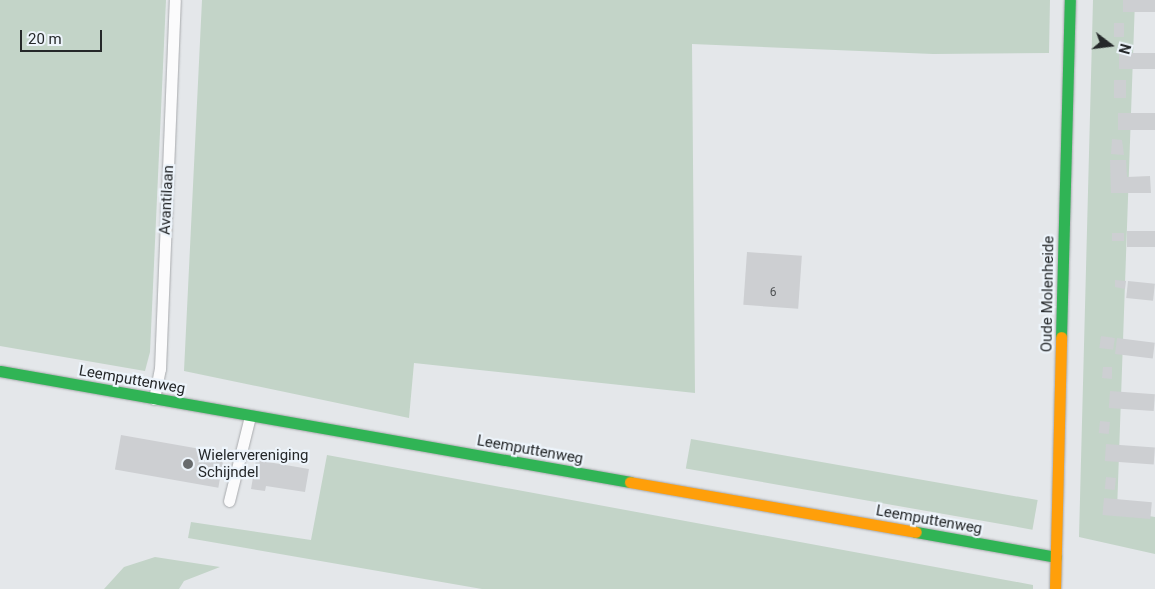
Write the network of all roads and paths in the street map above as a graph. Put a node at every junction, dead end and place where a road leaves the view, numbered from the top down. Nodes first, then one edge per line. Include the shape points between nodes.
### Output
1 (176, 0) edge
2 (1070, 0) edge
3 (0, 371) edge
4 (154, 399) junction
5 (250, 416) junction
6 (229, 500) dead end
7 (1056, 558) junction
8 (1056, 589) edge

1 - 4 lane, Avantilaan via 160,369
2 - 7 street, Oude Molenheide
3 - 4 street, Leemputtenweg
4 - 5 street, Leemputtenweg
5 - 6 lane
5 - 7 street, Leemputtenweg
7 - 8 street, Oude Molenheide

